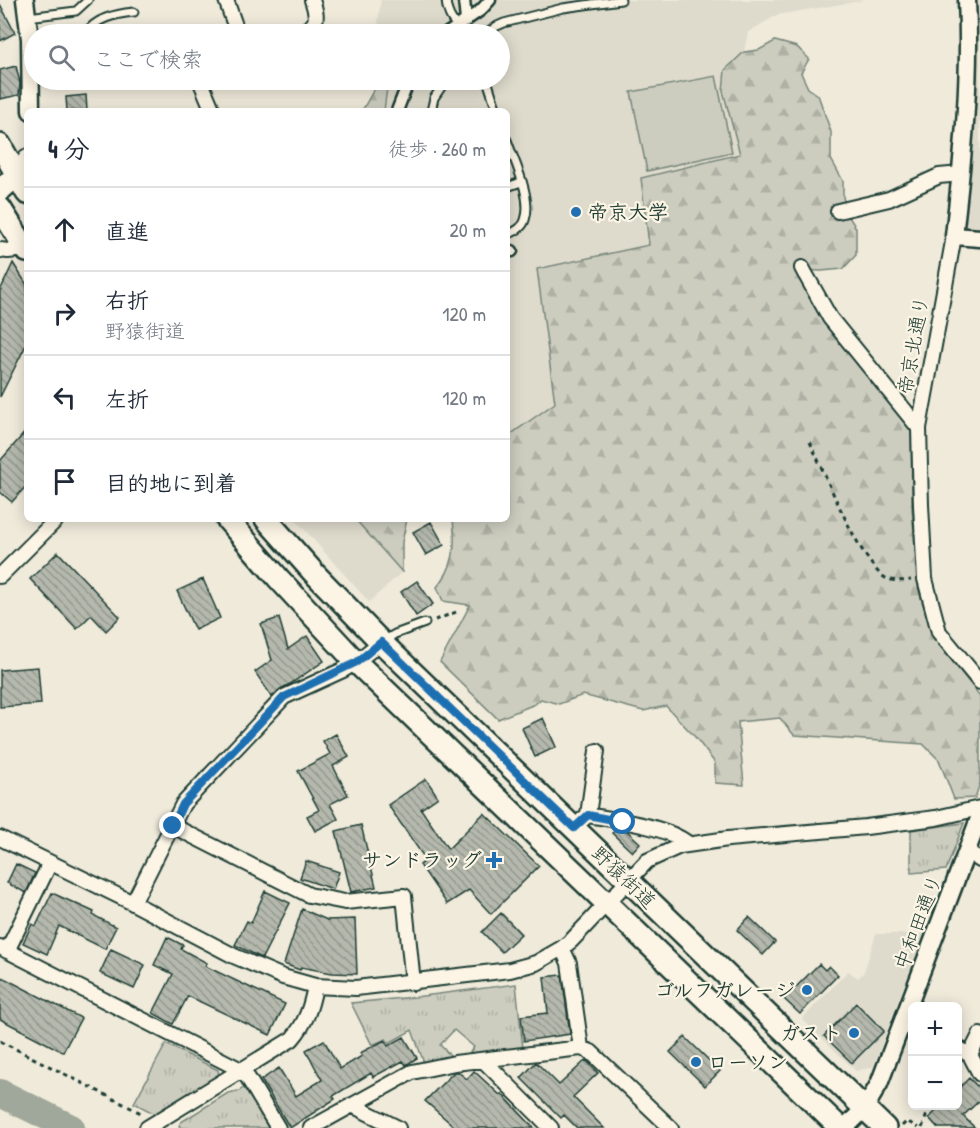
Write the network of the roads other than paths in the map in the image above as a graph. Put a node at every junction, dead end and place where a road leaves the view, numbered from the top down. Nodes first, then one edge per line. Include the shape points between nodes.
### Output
1 (25, 0) edge
2 (88, 0) edge
3 (226, 0) edge
4 (312, 0) edge
5 (446, 0) edge
6 (464, 0) edge
7 (490, 0) edge
8 (621, 0) edge
9 (967, 0) edge
10 (480, 5) edge
11 (134, 12) dead end
12 (28, 17) junction
13 (29, 24) edge
14 (95, 24) edge
15 (234, 24) edge
16 (313, 24) edge
17 (462, 24) junction
18 (502, 24) edge
19 (31, 90) edge
20 (204, 90) edge
21 (405, 90) edge
22 (439, 90) edge
23 (490, 90) edge
24 (31, 108) edge
25 (212, 108) edge
26 (398, 108) edge
27 (432, 108) edge
28 (496, 108) edge
29 (0, 145) edge
30 (510, 148) edge
31 (961, 174) junction
32 (24, 175) edge
33 (522, 182) junction
34 (510, 187) edge
35 (0, 190) edge
36 (0, 208) edge
37 (838, 211) dead end
38 (510, 234) edge
39 (954, 236) junction
40 (980, 238) edge
41 (24, 247) edge
42 (0, 250) edge
43 (24, 250) edge
44 (802, 268) dead end
45 (919, 428) junction
46 (54, 522) edge
47 (230, 522) edge
48 (269, 522) edge
49 (0, 576) edge
50 (425, 623) dead end
51 (381, 642) junction
52 (357, 662) junction
53 (980, 682) edge
54 (597, 751) dead end
55 (980, 808) edge
56 (980, 816) edge
57 (581, 821) junction
58 (173, 826) junction
59 (0, 838) edge
60 (689, 844) junction
61 (974, 855) edge
62 (50, 863) junction
63 (628, 882) junction
64 (133, 903) junction
65 (607, 903) junction
66 (562, 948) junction
67 (4, 949) edge
68 (413, 983) junction
69 (315, 986) junction
70 (907, 1026) edge
71 (980, 1035) edge
72 (581, 1048) junction
73 (964, 1051) edge
74 (483, 1060) junction
75 (241, 1070) junction
76 (980, 1074) edge
77 (352, 1105) junction
78 (865, 1108) junction
79 (150, 1123) edge
80 (894, 1127) edge
81 (278, 1128) edge
82 (311, 1128) edge
83 (398, 1128) edge
84 (551, 1128) edge
85 (671, 1128) edge
86 (840, 1128) edge
87 (845, 1128) edge

1 - 12 street
2 - 12 lane via 76,11
3 - 15 street
4 - 16 street via 316,16
5 - 17 lane via 448,16
6 - 17 street
7 - 10 street
8 - 18 lane via 563,8
9 - 31 street, 帝京北通り via 970,49
10 - 17 street
11 - 14 lane via 113,14
12 - 13 street
19 - 24 street
20 - 25 street
21 - 26 street
22 - 27 lane
23 - 28 lane
29 - 32 main road
30 - 33 lane
31 - 37 street via 939,176 889,199
31 - 39 street, 帝京北通り
32 - 35 main road
33 - 34 lane
33 - 38 lane via 527,197 525,221
36 - 41 main road
39 - 40 street
39 - 45 street, 帝京北通り
42 - 43 street
44 - 45 street via 830,318
45 - 53 street, 帝京北通り via 925,579 939,632
46 - 49 street
47 - 52 main road, 野猿街道
48 - 51 main road, 野猿街道
50 - 51 lane
51 - 52 street
51 - 57 main road, 野猿街道
52 - 58 street via 284,697 183,804
52 - 65 main road, 野猿街道
54 - 57 street
55 - 60 street via 866,827
56 - 61 street, 中和田通り
57 - 60 street via 649,827 681,837
57 - 63 main road, 野猿街道
58 - 64 street
58 - 68 street via 309,895 345,902 404,896
59 - 62 street
60 - 63 street via 647,861
61 - 70 street, 中和田通り
62 - 64 street
62 - 67 street
63 - 65 street
63 - 78 main road, 野猿街道
64 - 69 street via 252,964
65 - 66 street
65 - 86 main road, 野猿街道
66 - 68 street via 536,963 510,970
66 - 72 street via 569,963
67 - 75 street
68 - 69 street via 356,988
69 - 75 street via 311,1008 298,1032 284,1045
70 - 78 street, 中和田通り
71 - 73 street
72 - 74 street
72 - 85 street via 591,1052
73 - 76 street
74 - 77 street via 412,1072
74 - 84 street
75 - 79 street
75 - 81 street
77 - 82 street
77 - 83 street
78 - 80 main road, 野猿街道
78 - 87 street, 中和田通り

